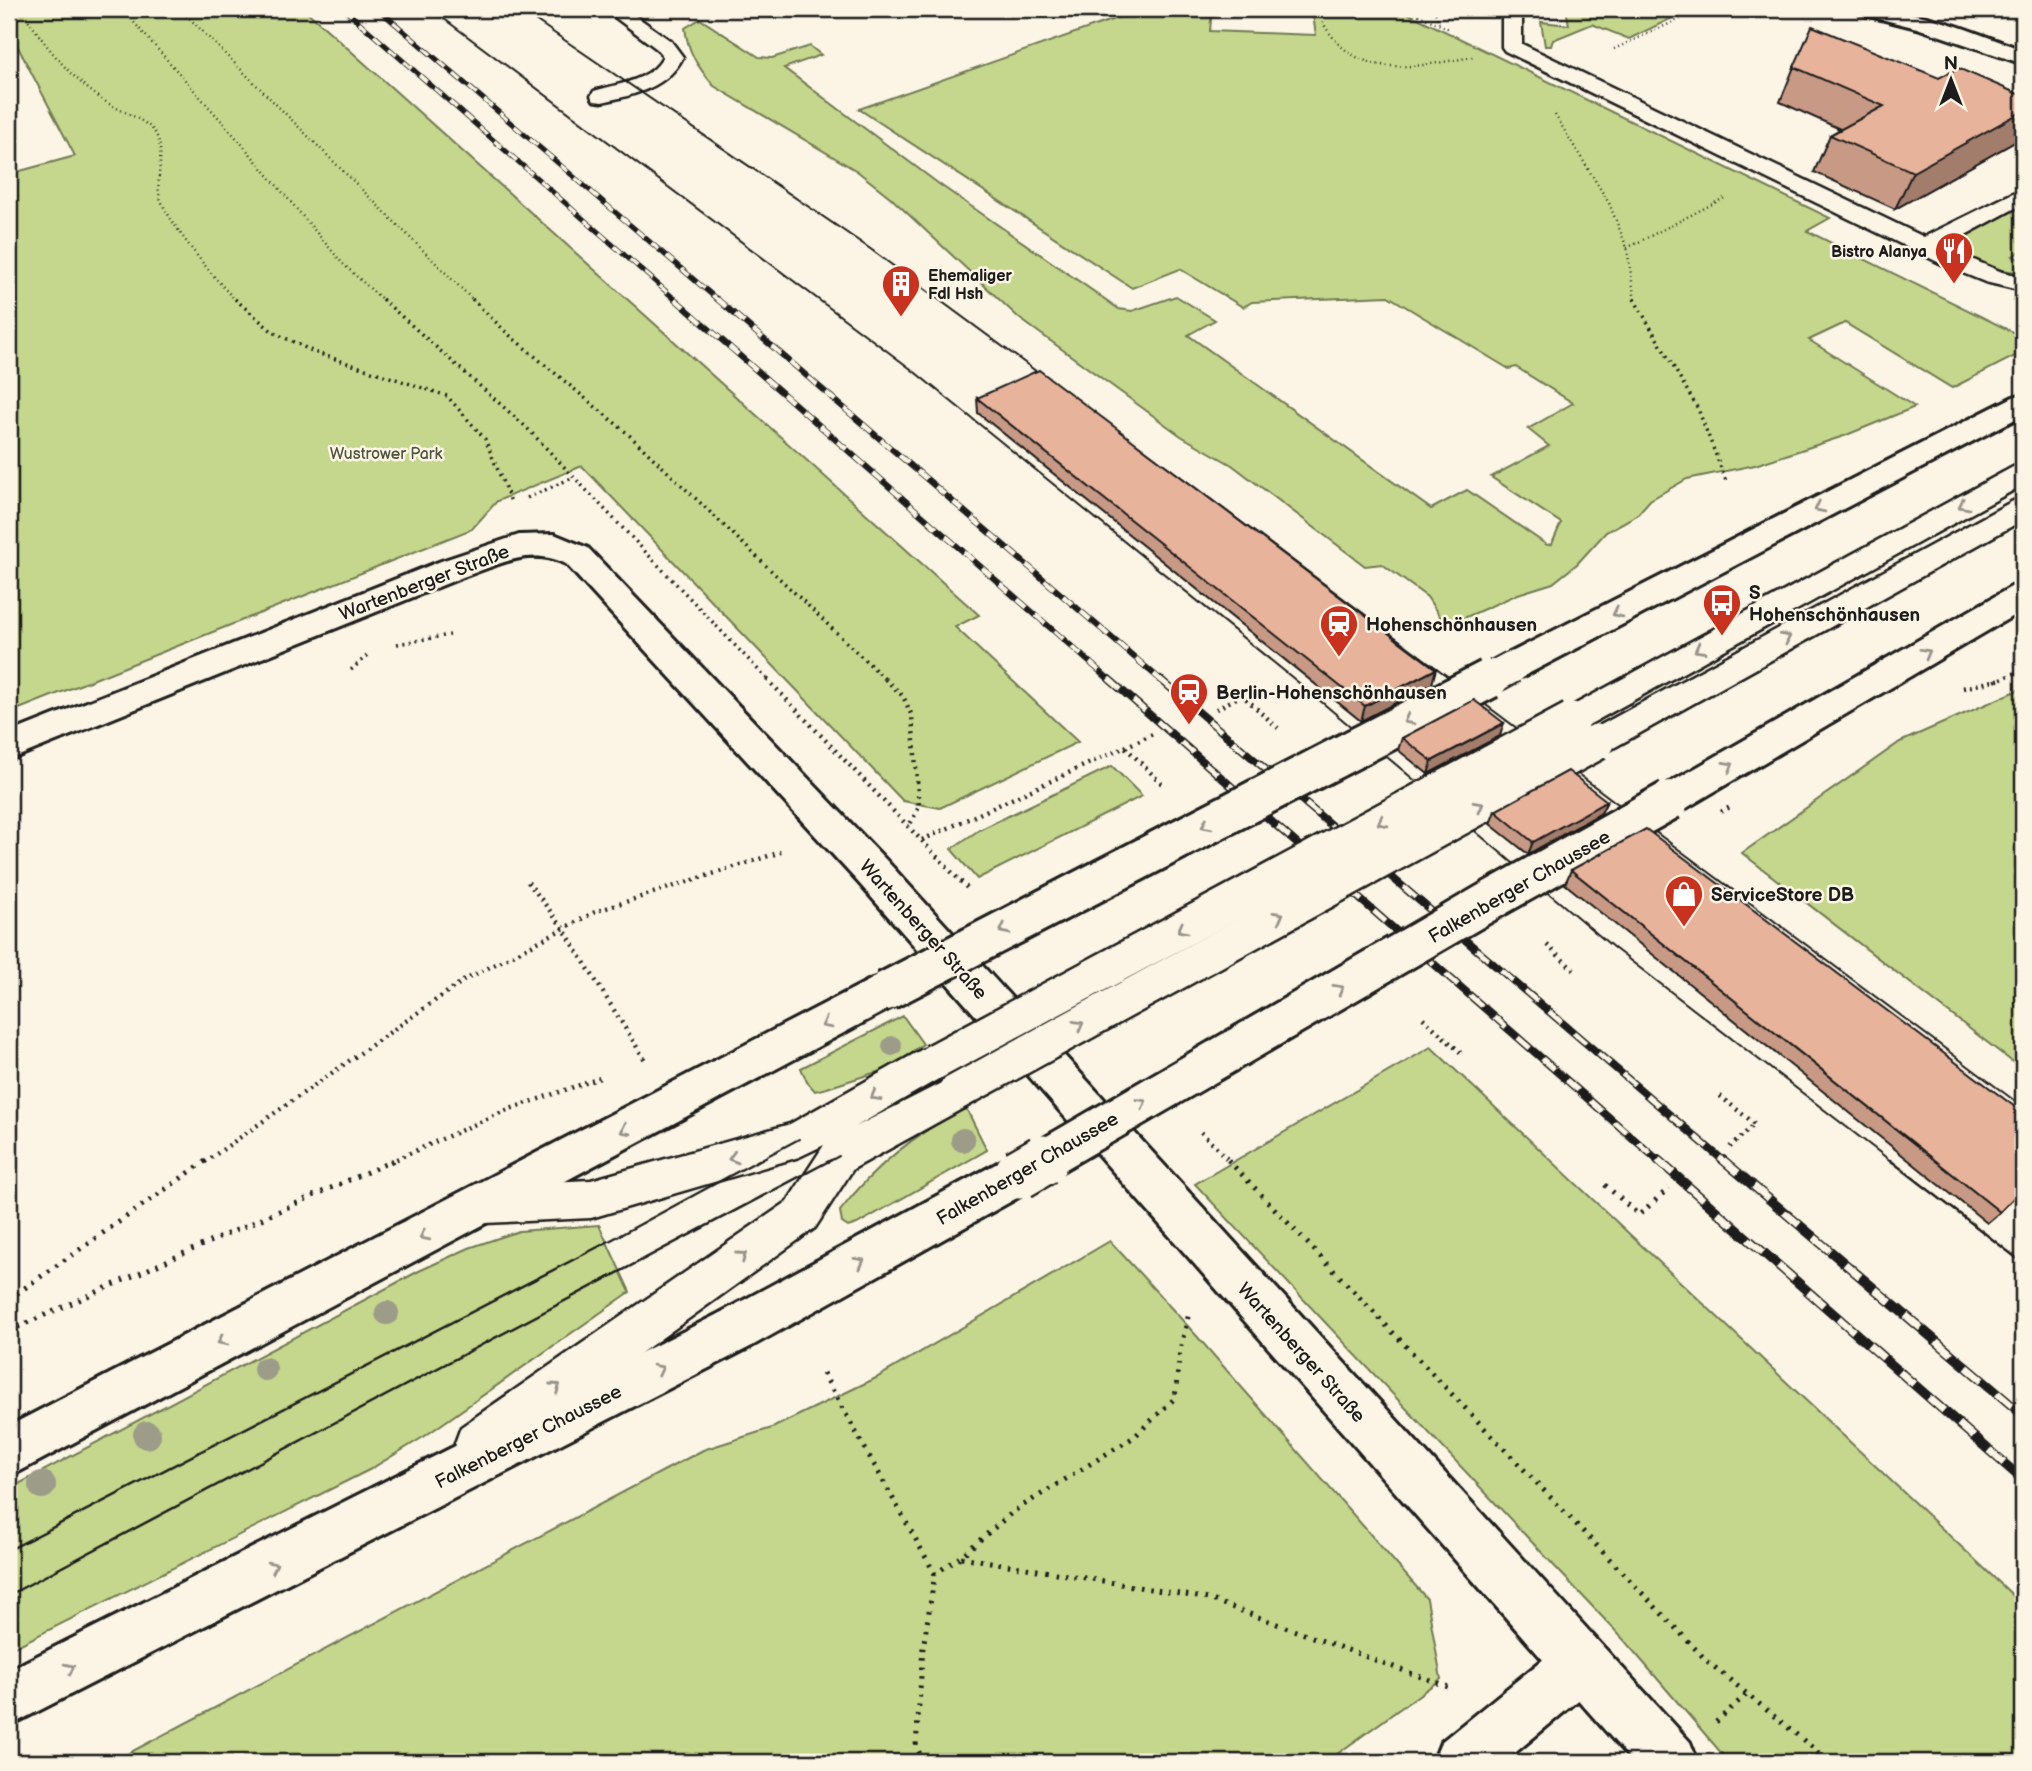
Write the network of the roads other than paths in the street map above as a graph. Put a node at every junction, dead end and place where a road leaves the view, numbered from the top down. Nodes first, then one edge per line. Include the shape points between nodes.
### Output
1 (614, 9) edge
2 (1511, 9) edge
3 (1869, 9) edge
4 (2023, 57) edge
5 (602, 96) dead end
6 (2023, 195) edge
7 (1926, 246) junction
8 (2023, 284) edge
9 (2023, 403) edge
10 (2023, 473) edge
11 (2023, 508) edge
12 (2023, 595) edge
13 (1585, 731) junction
14 (9, 747) edge
15 (944, 1077) junction
16 (485, 1204) junction
17 (9, 1452) edge
18 (380, 1511) junction
19 (1580, 1664) junction
20 (9, 1699) edge
21 (1461, 1762) edge
22 (1671, 1762) edge

1 - 5 lane via 664,45 673,57 654,78
2 - 7 lane via 1512,47
3 - 4 main road
6 - 7 lane
7 - 8 lane via 1997,278
9 -> 16 main road, bridge via 886,991
10 -> 13 lane
13 -> 11 lane
18 -> 12 main road, Falkenberger Chaussee, bridge via 735,1330 1019,1174
13 - 15 lane, bridge
14 - 19 main road, Wartenberger Straße via 519,546 554,545 577,556 872,871
15 -> 16 lane via 799,1139 591,1199
18 -> 15 lane via 801,1215 839,1156
16 -> 17 main road
20 -> 18 main road, Falkenberger Chaussee
19 - 21 main road
19 - 22 main road, Wartenberger Straße

